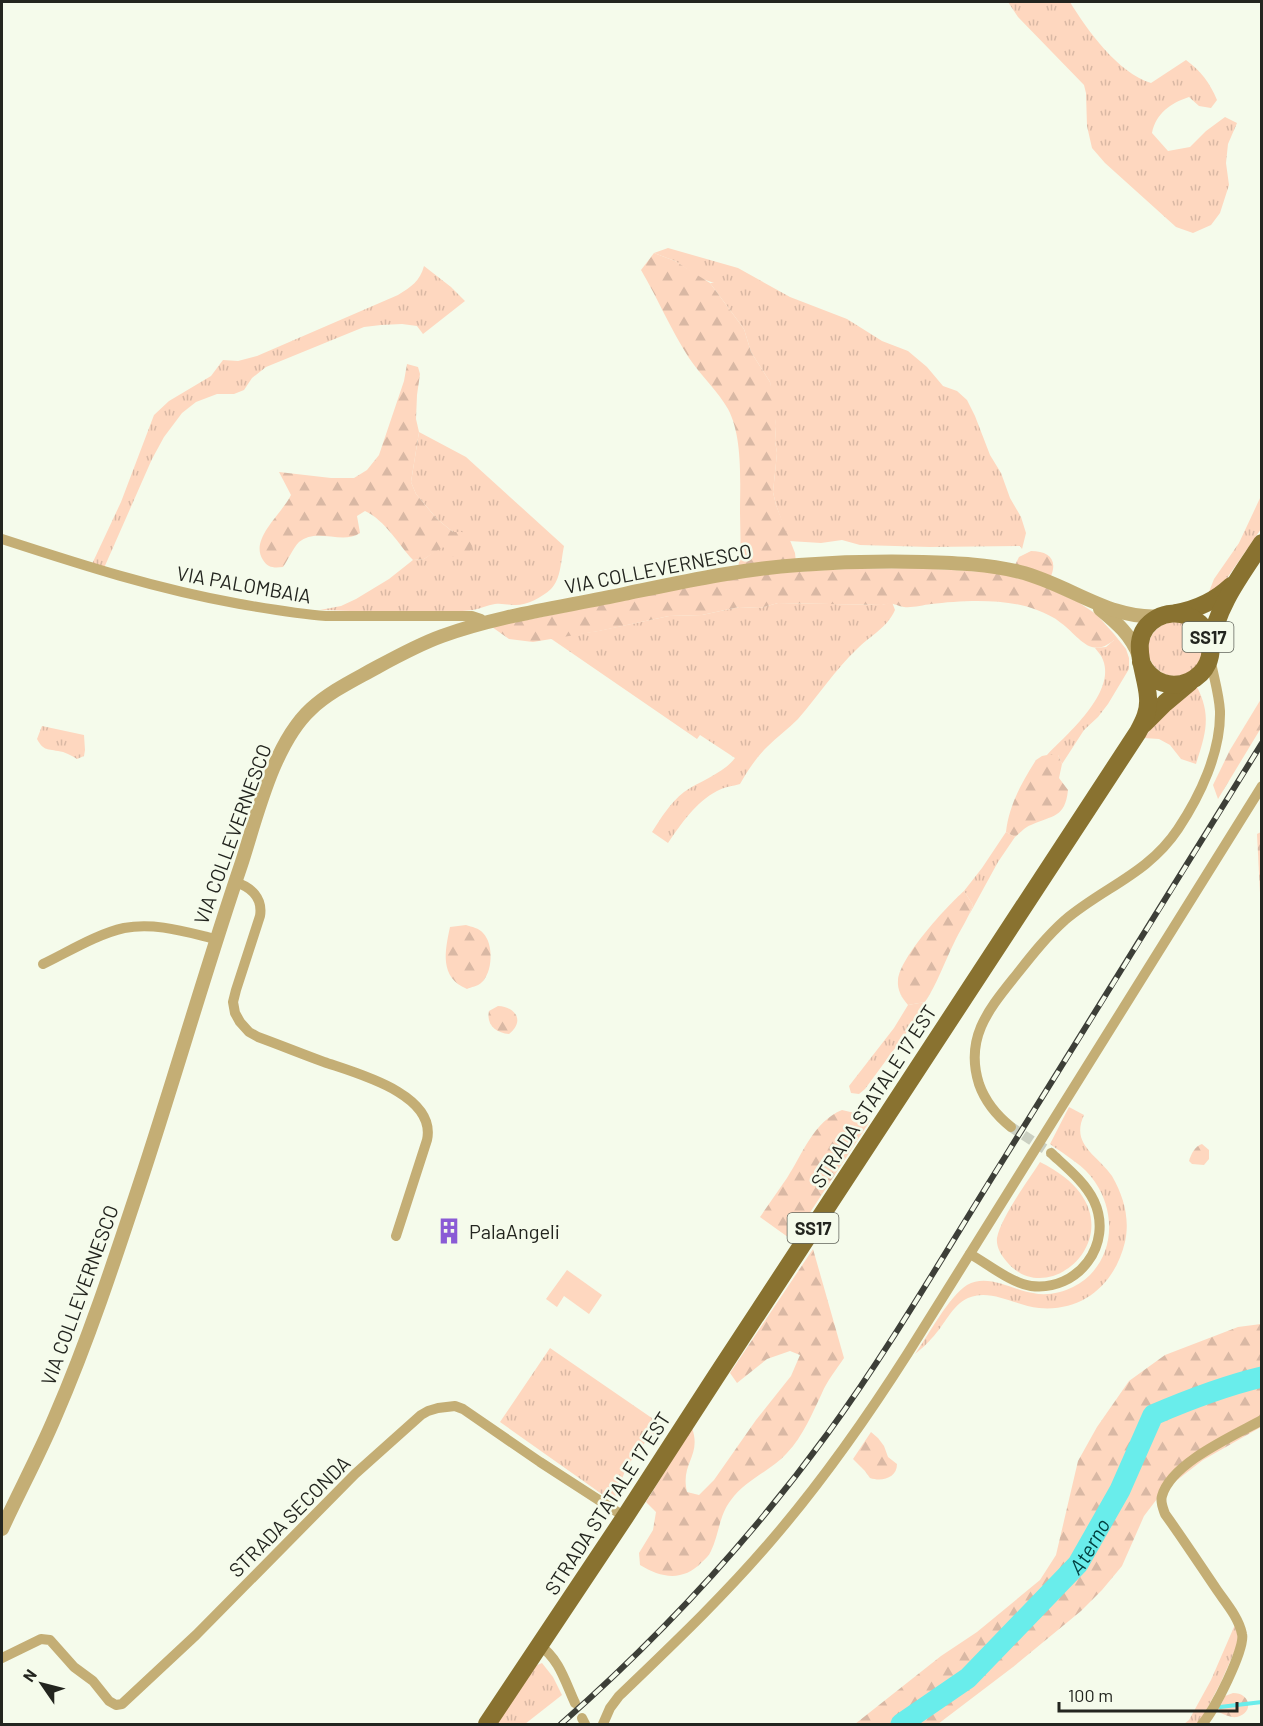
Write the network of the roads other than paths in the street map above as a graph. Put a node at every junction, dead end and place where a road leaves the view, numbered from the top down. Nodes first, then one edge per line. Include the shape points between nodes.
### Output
1 (2, 539) edge
2 (1262, 543) edge
3 (1240, 575) junction
4 (1081, 596) junction
5 (1169, 614) junction
6 (484, 623) junction
7 (1210, 651) junction
8 (1140, 659) junction
9 (1194, 679) junction
10 (1219, 699) junction
11 (1138, 732) junction
12 (1262, 786) edge
13 (235, 882) junction
14 (216, 939) junction
15 (43, 964) dead end
16 (1011, 1127) tunnel mouth
17 (1051, 1153) tunnel mouth
18 (396, 1236) dead end
19 (970, 1254) junction
20 (1262, 1420) edge
21 (625, 1517) junction
22 (2, 1529) edge
23 (540, 1646) junction
24 (2, 1658) edge
25 (575, 1703) dead end
26 (603, 1724) edge
27 (488, 1725) edge
28 (1202, 1725) edge

1 - 6 street, VIA PALOMBAIA via 133,580 250,606 326,616 472,616
2 - 3 main road, SS17
3 - 5 main road, SS17 via 1211,601
3 - 7 main road, SS17 via 1220,613
4 - 5 street, VIA COLLEVERNESCO via 1133,615
4 - 6 street, VIA COLLEVERNESCO via 1038,577 987,566 833,563 732,572
4 - 8 street, VIA COLLEVERNESCO via 1121,627 1135,644
5 - 7 main road, SS17 via 1187,615 1202,625
5 - 8 main road, SS17 via 1152,622 1144,632
6 - 13 street, VIA COLLEVERNESCO via 444,635 403,654 335,691 309,712 290,735 276,763
7 - 9 main road, SS17 via 1203,670
7 - 10 street
8 - 9 main road, SS17 via 1152,677 1162,683 1181,685
8 - 11 main road, STRADA STATALE 17 EST / SS17 via 1148,704
9 - 10 street via 1207,681
9 - 11 main road, STRADA STATALE 17 EST / SS17
10 - 16 street via 1219,729 1209,767 1172,838 1137,872 1085,904 1054,930 983,1020 974,1051 977,1075 991,1108
11 - 21 main road, STRADA STATALE 17 EST / SS17
12 - 19 street
13 - 14 street, VIA COLLEVERNESCO
13 - 18 street via 253,891 261,908 234,998 235,1013 242,1025 258,1037 390,1087 412,1103 426,1121 427,1140
14 - 15 street via 168,928 131,927
14 - 22 street, VIA COLLEVERNESCO via 150,1154 85,1339 55,1419
17 - 19 street via 1087,1189 1097,1209 1099,1240 1086,1266 1063,1282 1033,1286 1008,1277
19 - 26 street via 874,1405 812,1490 732,1584 619,1696
20 - 28 street via 1194,1457 1174,1476 1161,1497 1166,1514 1242,1630 1239,1653
21 - 23 main road, STRADA STATALE 17 EST / SS17
21 - 24 street, STRADA SECONDA via 463,1409 436,1409 423,1414 362,1468 123,1703 109,1701 48,1639
23 - 25 street via 555,1660
23 - 27 main road, STRADA STATALE 17 EST / SS17

